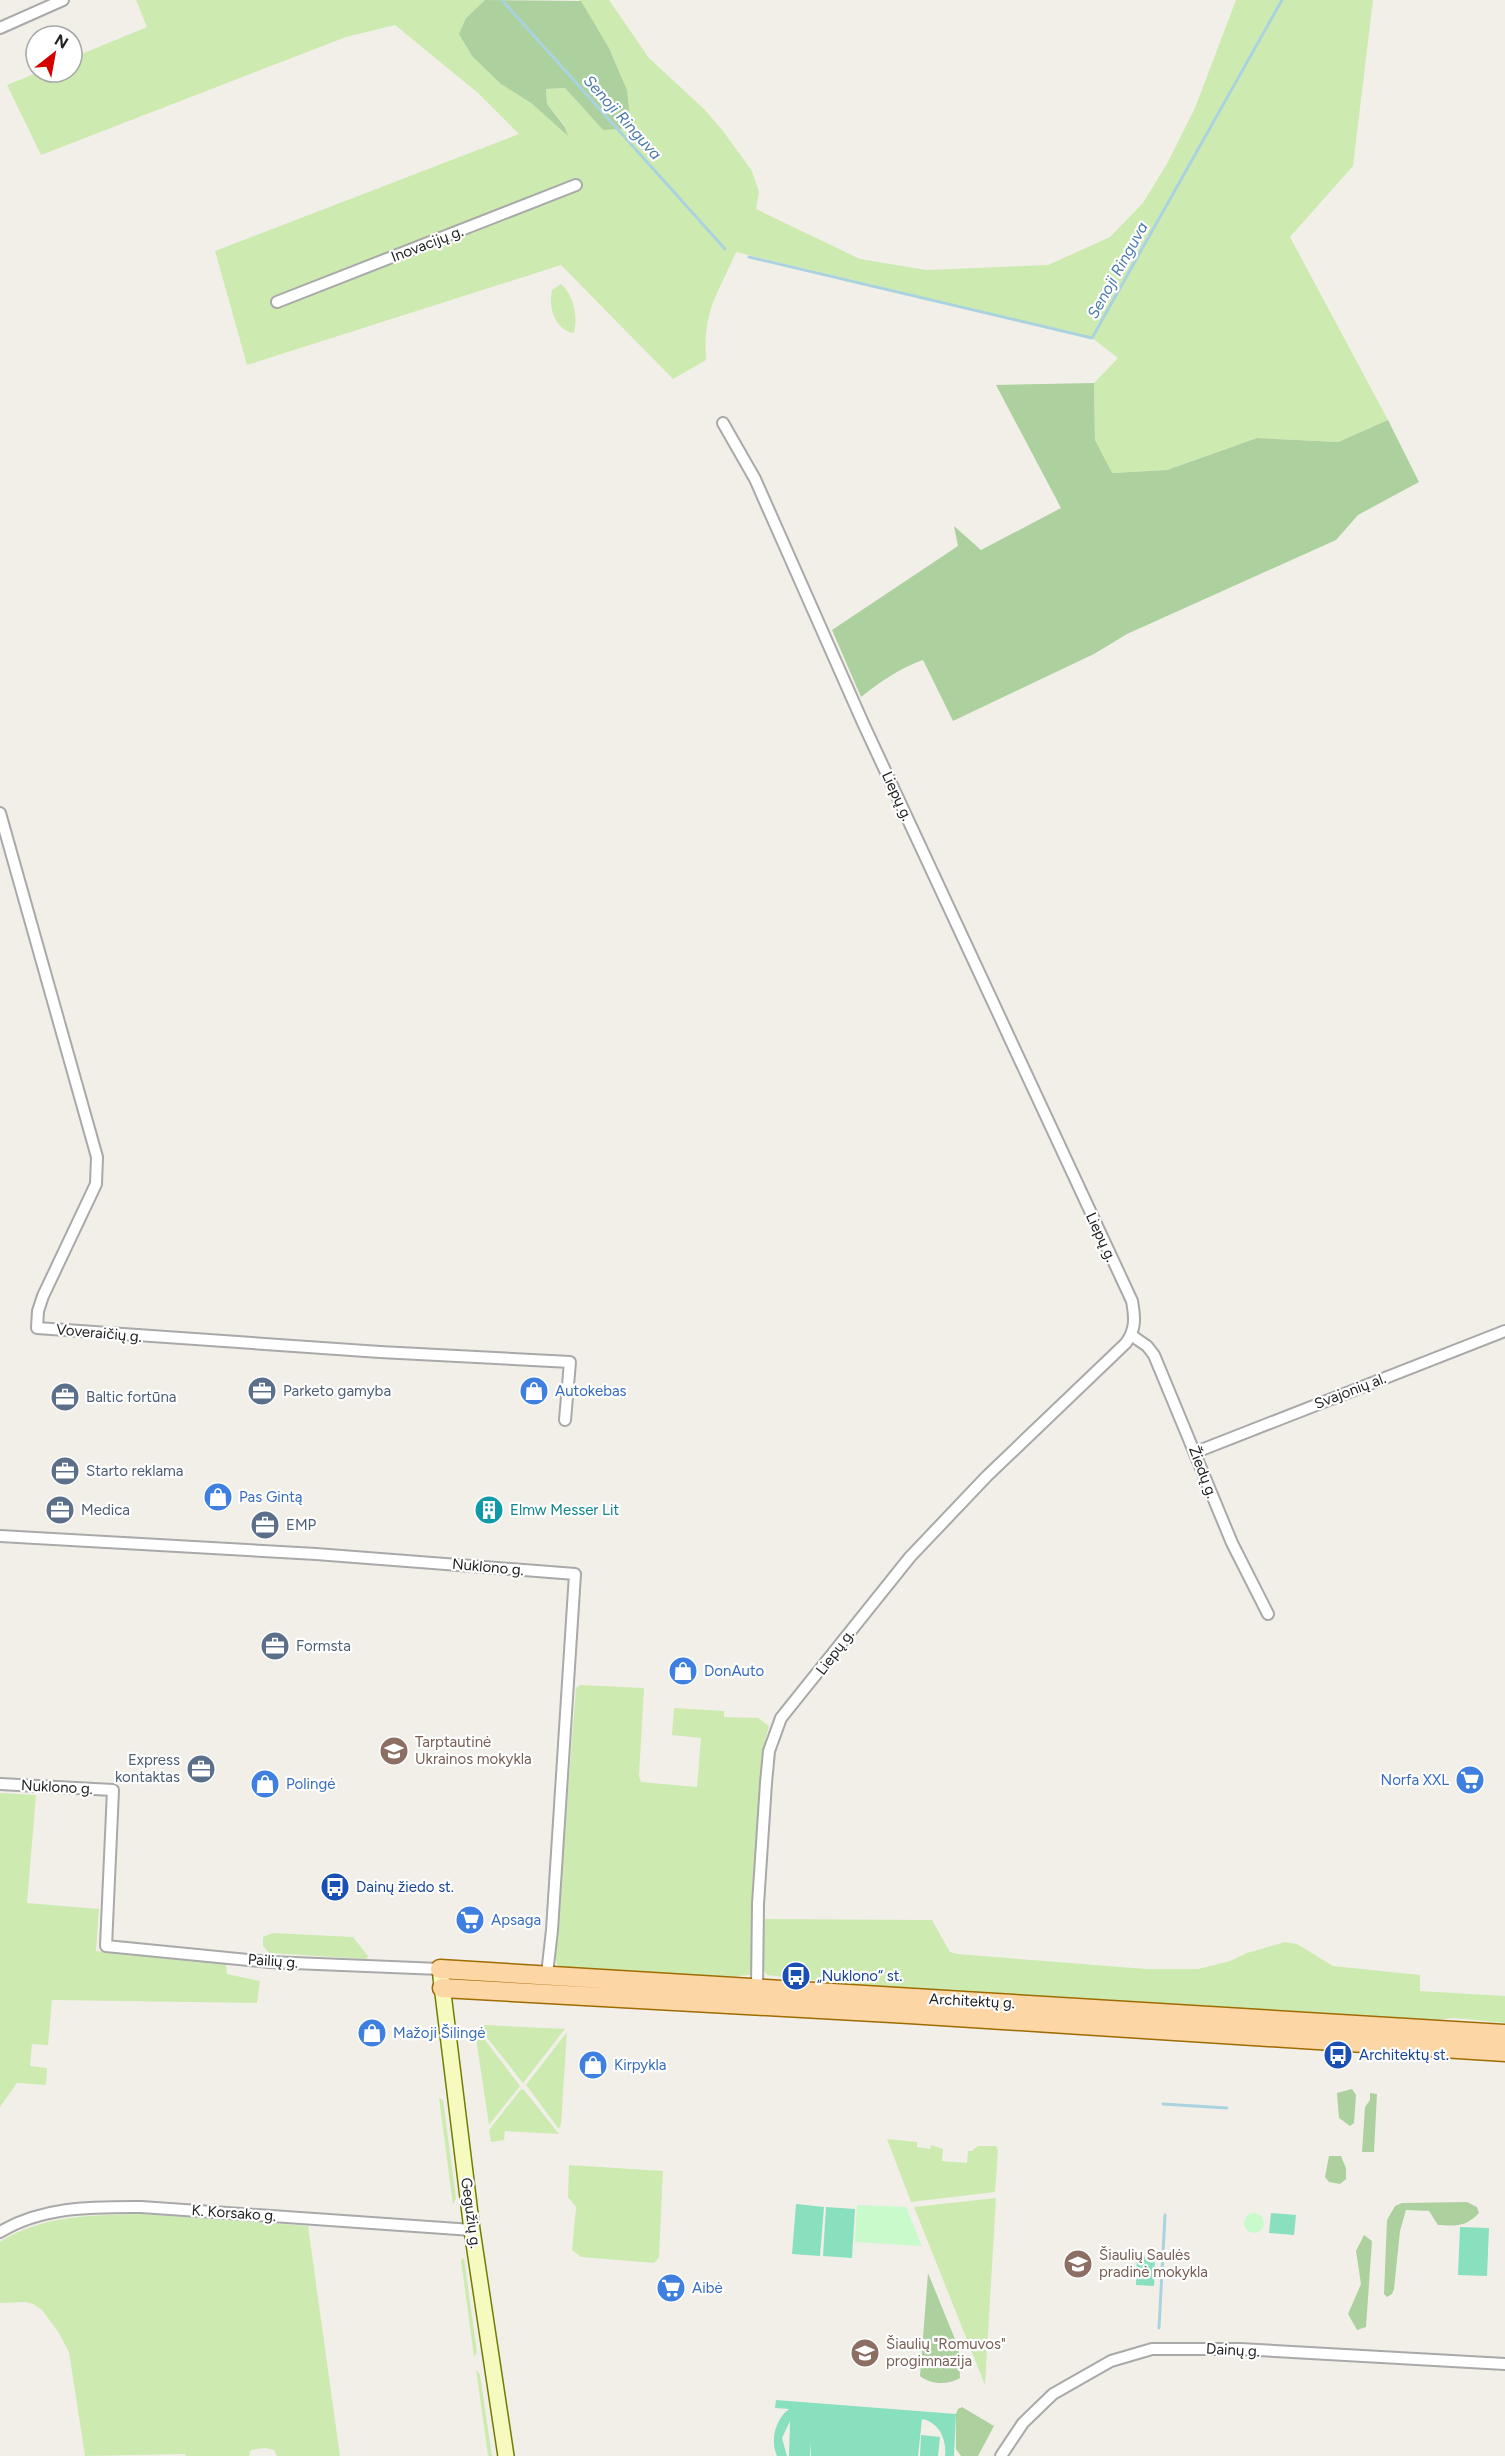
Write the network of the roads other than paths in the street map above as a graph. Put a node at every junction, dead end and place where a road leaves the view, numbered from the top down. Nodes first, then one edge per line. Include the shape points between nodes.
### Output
1 (63, 0) edge
2 (0, 28) edge
3 (576, 185) dead end
4 (277, 302) dead end
5 (723, 423) dead end
6 (0, 813) edge
7 (1505, 1331) edge
8 (1131, 1335) junction
9 (564, 1420) dead end
10 (1196, 1452) junction
11 (0, 1536) edge
12 (1268, 1614) dead end
13 (0, 1784) edge
14 (106, 1946) joint
15 (440, 1969) junction
16 (547, 1974) junction
17 (442, 1988) junction
18 (757, 1988) junction
19 (935, 2008) junction
20 (1505, 2034) edge
21 (1505, 2052) edge
22 (472, 2230) junction
23 (0, 2232) edge
24 (1505, 2364) edge
25 (506, 2456) edge
26 (1001, 2456) edge

1 - 2 street
3 - 4 street, Inovacijų g.
5 - 8 street, Liepų g. via 755,478 868,733 1132,1301 1135,1320
6 - 9 street, Voveraičių g. via 97,1157 96,1184 43,1296 38,1328 570,1362
7 - 10 street, Svajonių al.
8 - 10 street, Žiedų g. via 1154,1355
8 - 18 street, Liepų g. via 910,1557 781,1718 769,1751 766,1783
10 - 12 street, Žiedų g. via 1232,1544
11 - 16 street, Nuklono g. via 575,1574
13 - 14 street, Nuklono g. via 113,1790
14 - 15 street, Pailių g. via 269,1962
15 - 16 main road, Architektų g.
15 - 17 main road, Gegužių g.
16 - 18 main road, Architektų g.
17 - 19 main road, Architektų g.
17 - 22 main road, Gegužių g.
18 - 19 main road, Architektų g.
19 - 20 main road, Architektų g.
19 - 21 main road, Architektų g.
22 - 23 street, K. Korsako g. via 103,2206 56,2211
22 - 25 main road, Gegužių g.
24 - 26 street, Dainų g. via 1240,2349 1152,2349 1111,2361 1053,2394 1023,2423

